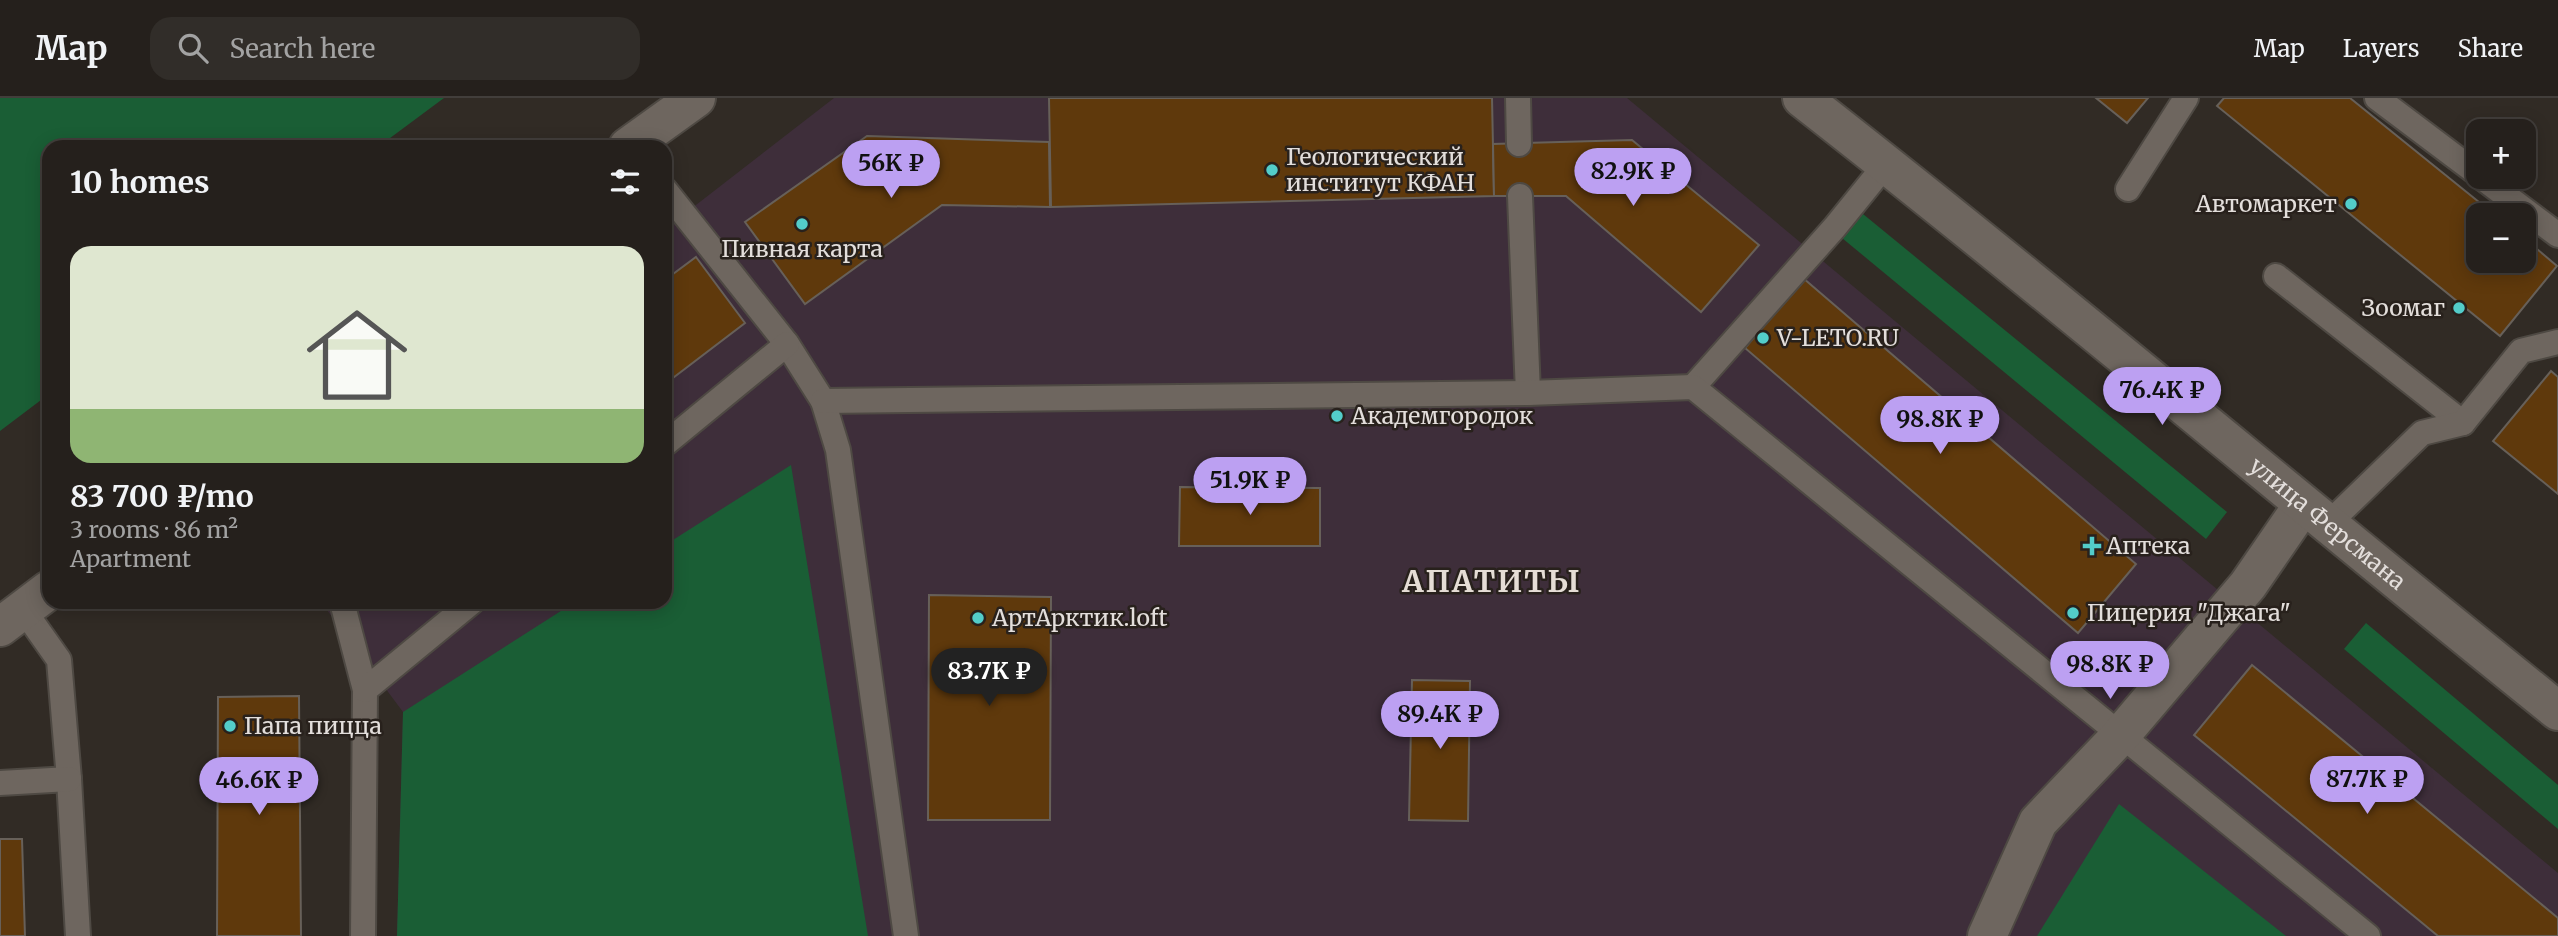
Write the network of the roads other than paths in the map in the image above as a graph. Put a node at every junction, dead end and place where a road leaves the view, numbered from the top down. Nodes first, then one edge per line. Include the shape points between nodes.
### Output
1 (696, 98) edge
2 (1518, 98) edge
3 (1802, 98) edge
4 (2186, 98) edge
5 (2377, 98) edge
6 (639, 140) edge
7 (1519, 144) dead end
8 (1886, 164) junction
9 (2466, 165) edge
10 (2128, 189) dead end
11 (2498, 189) edge
12 (1520, 196) dead end
13 (672, 199) edge
14 (2558, 235) edge
15 (2276, 276) dead end
16 (2558, 342) edge
17 (787, 344) junction
18 (1693, 387) junction
19 (1528, 393) junction
20 (823, 401) junction
21 (2463, 423) junction
22 (672, 438) edge
23 (2315, 515) junction
24 (24, 609) edge
25 (344, 609) edge
26 (463, 609) edge
27 (365, 690) junction
28 (2558, 711) edge
29 (2120, 736) junction
30 (69, 779) junction
31 (0, 783) edge
32 (78, 936) edge
33 (363, 936) edge
34 (906, 936) edge
35 (1987, 936) edge
36 (2368, 936) edge

1 - 6 street
2 - 7 lane
3 - 8 street, улица Ферсмана
4 - 10 lane
5 - 9 lane
8 - 18 lane
8 - 23 street, улица Ферсмана
11 - 14 lane
12 - 19 lane
13 - 17 lane
15 - 21 lane
16 - 21 lane via 2521,351
17 - 20 lane
17 - 22 lane
18 - 19 lane
18 - 29 lane
19 - 20 lane
20 - 34 lane via 838,450
21 - 23 lane via 2422,433
23 - 28 street, улица Ферсмана
23 - 29 street via 2248,585
24 - 30 lane via 60,660
25 - 27 lane
26 - 27 lane
27 - 33 lane
29 - 35 street via 2038,822
29 - 36 lane
30 - 31 lane
30 - 32 lane

